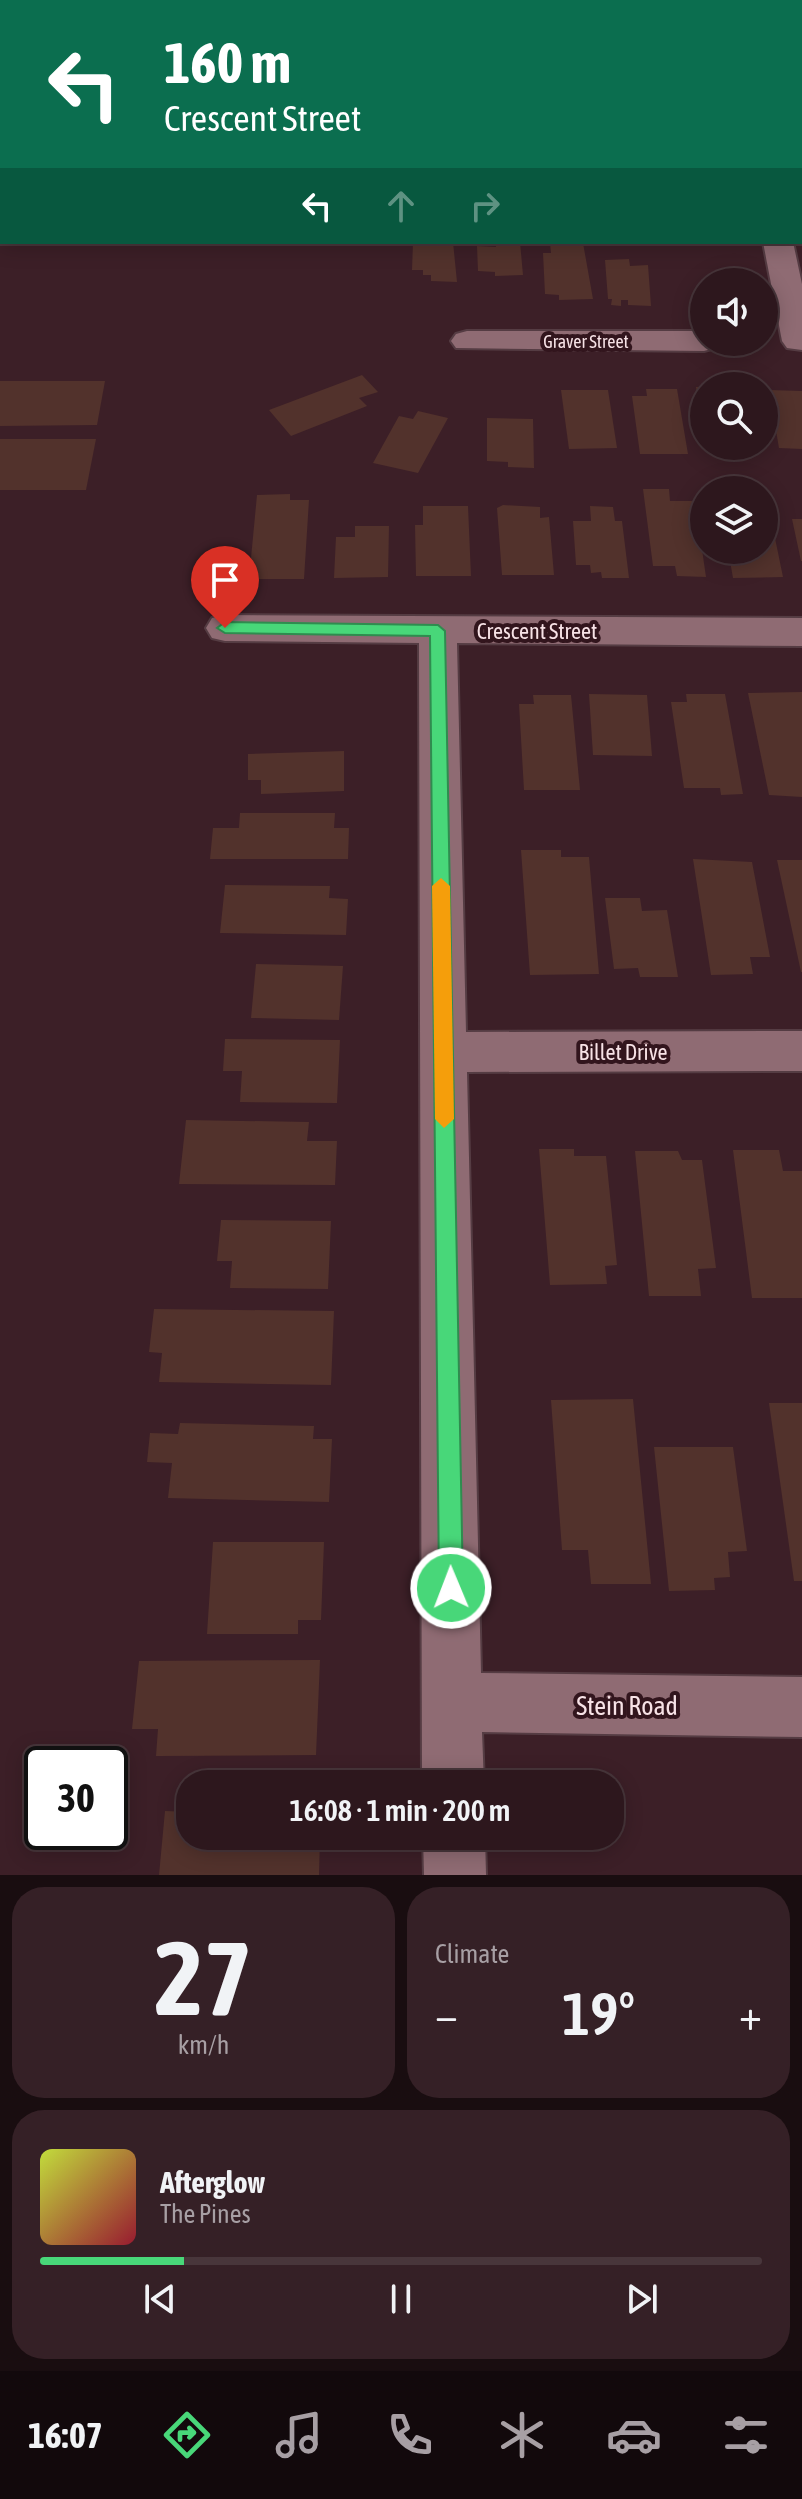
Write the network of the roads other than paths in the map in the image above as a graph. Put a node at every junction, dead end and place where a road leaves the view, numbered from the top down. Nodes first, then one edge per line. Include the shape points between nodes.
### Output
1 (778, 244) edge
2 (467, 341) dead end
3 (690, 341) edge
4 (778, 341) edge
5 (800, 341) edge
6 (225, 628) dead end
7 (438, 631) junction
8 (802, 632) edge
9 (802, 1051) edge
10 (443, 1052) junction
11 (452, 1702) junction
12 (802, 1707) edge
13 (453, 1770) edge
14 (454, 1850) edge
15 (455, 1875) edge

1 - 5 street
2 - 3 street, Graver Street
4 - 5 street
6 - 7 street, Crescent Street
7 - 8 street, Crescent Street
7 - 10 street
9 - 10 street, Billet Drive
10 - 11 street
11 - 12 street, Stein Road
11 - 13 street
14 - 15 street

